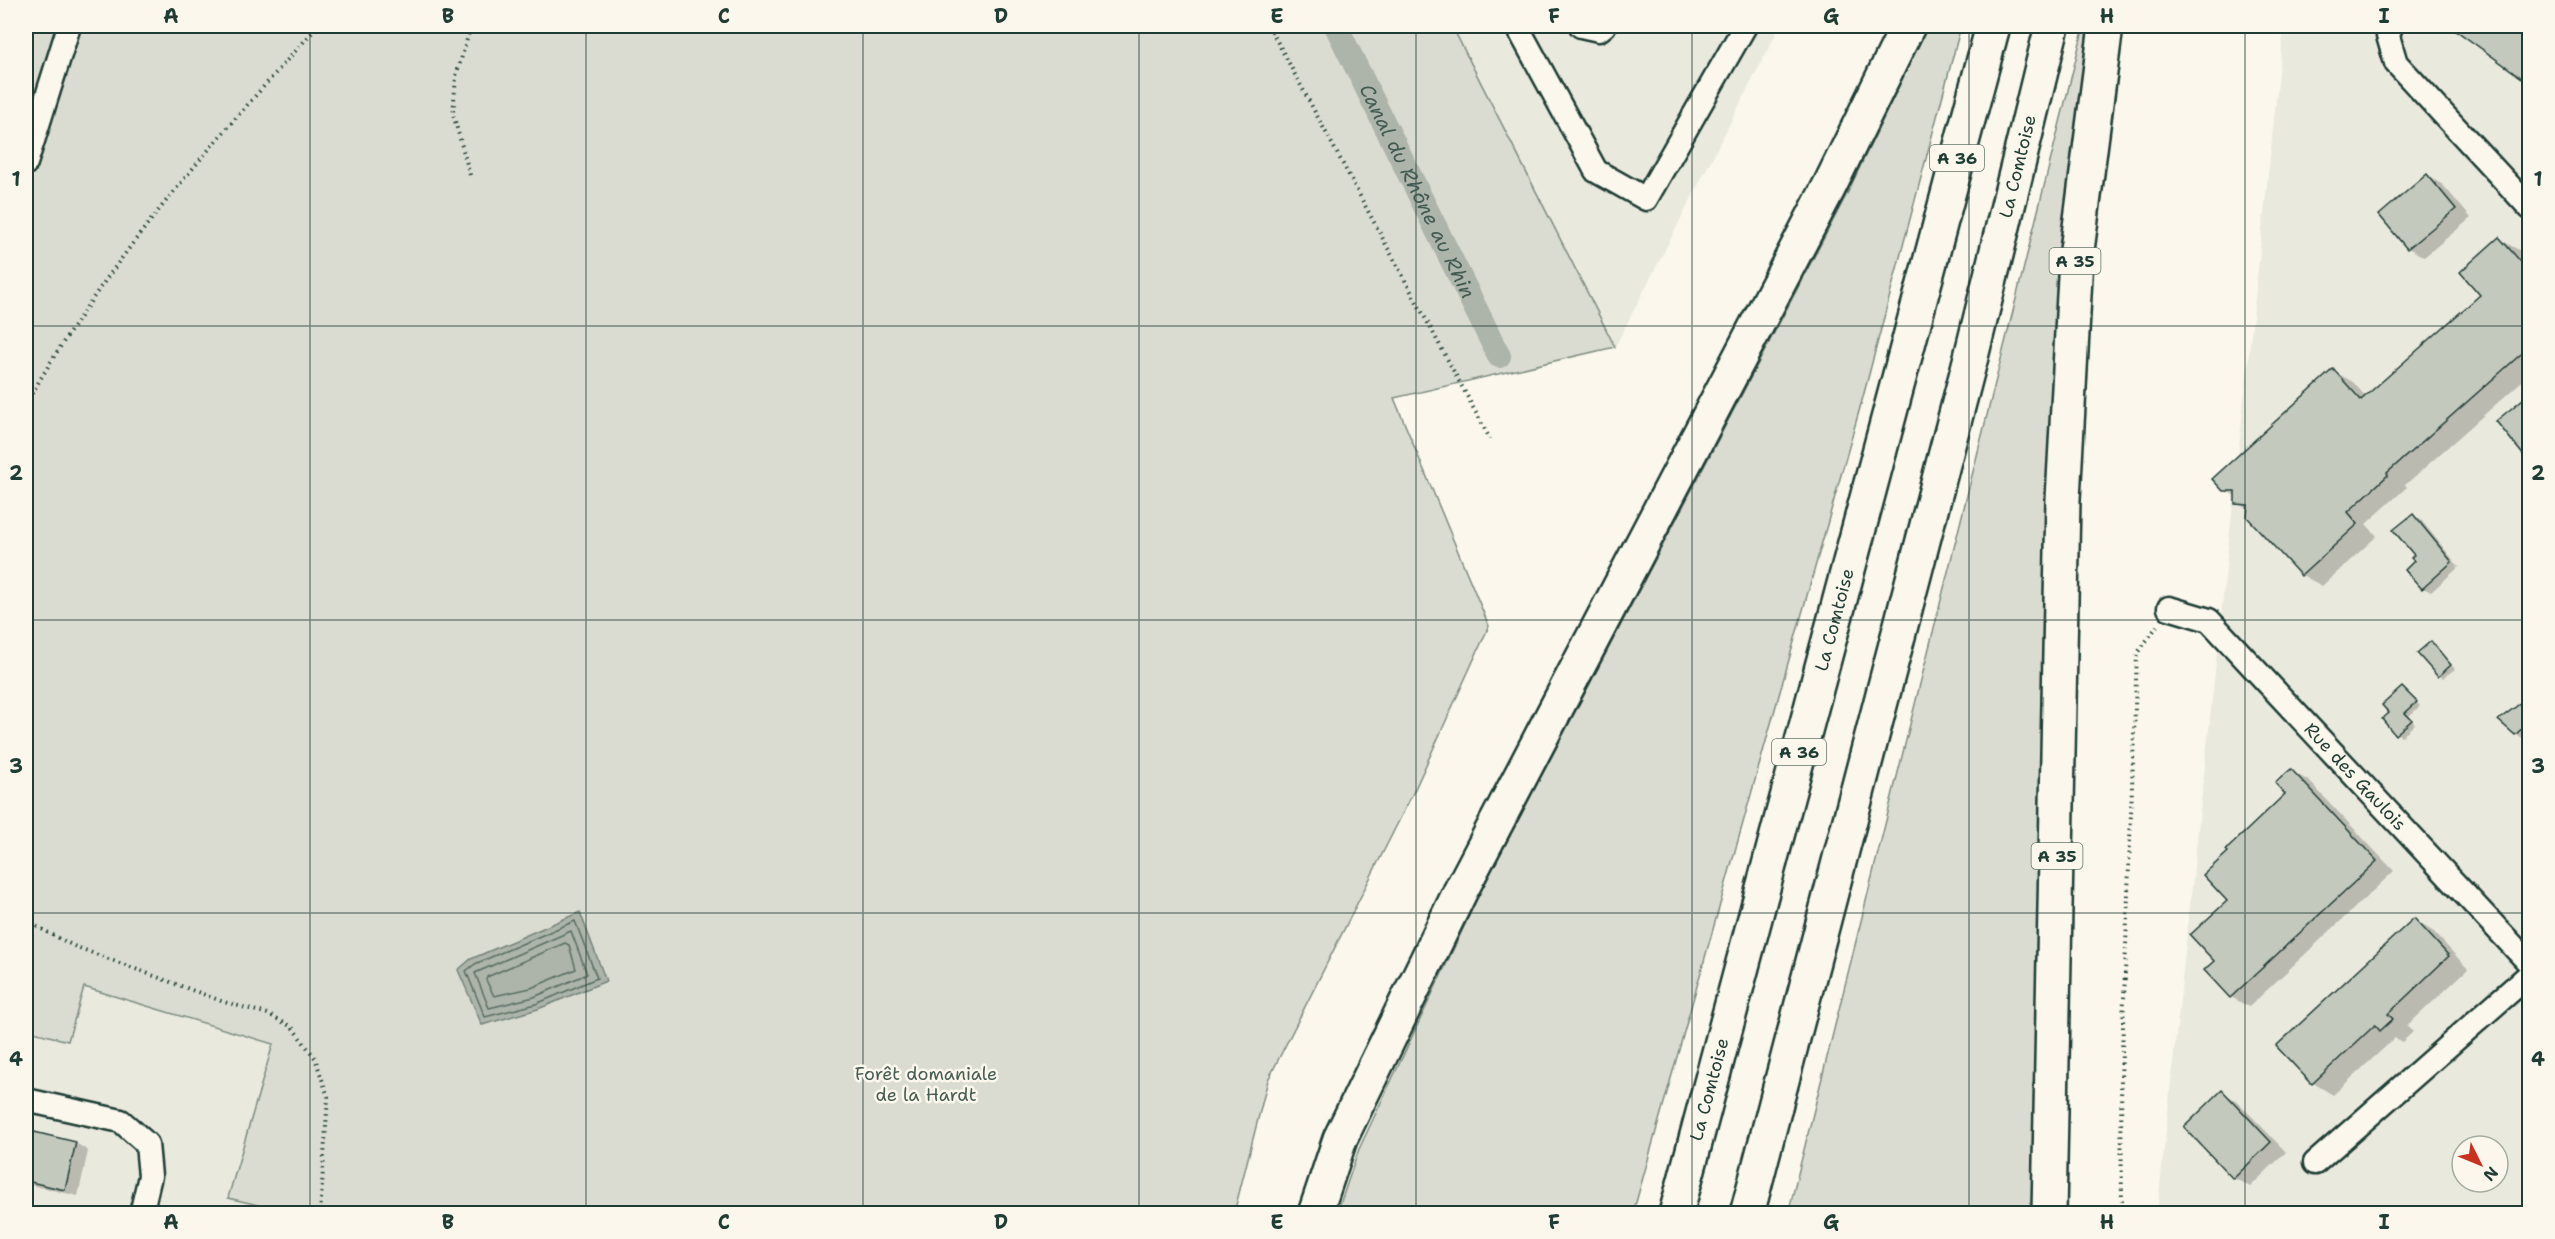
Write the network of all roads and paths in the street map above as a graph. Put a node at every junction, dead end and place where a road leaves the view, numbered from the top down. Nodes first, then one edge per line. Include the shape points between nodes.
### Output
1 (69, 26) edge
2 (318, 26) edge
3 (471, 26) edge
4 (1269, 26) edge
5 (1517, 26) edge
6 (1581, 26) edge
7 (1604, 26) edge
8 (1745, 26) edge
9 (1908, 26) edge
10 (1993, 26) edge
11 (2052, 26) edge
12 (2106, 26) edge
13 (2389, 31) edge
14 (26, 163) edge
15 (470, 175) dead end
16 (2529, 208) edge
17 (26, 404) edge
18 (1490, 439) dead end
19 (2169, 608) joint
20 (26, 921) edge
21 (2529, 965) edge
22 (26, 1100) edge
23 (2315, 1163) dead end
24 (141, 1214) edge
25 (320, 1214) edge
26 (1315, 1214) edge
27 (1676, 1214) edge
28 (1747, 1214) edge
29 (2049, 1214) edge
30 (2122, 1214) edge

1 - 14 street
2 - 17 path via 217,138 132,245
3 - 15 path via 456,76 453,114
4 - 18 path
5 - 8 street via 1596,171 1646,199
6 - 7 street via 1599,30
9 - 26 highway via 1829,187 1460,892 1340,1139
10 - 27 highway, La Comtoise / A 36
11 - 28 highway, La Comtoise via 1971,357
12 - 29 highway, A 35 via 2076,258 2063,499
13 - 16 street via 2396,63
19 - 21 street, Rue des Gaulois via 2209,620
19 - 30 path via 2137,654 2121,1079
20 - 25 path via 74,946 224,1002 268,1014 292,1027 315,1058 328,1097
21 - 23 street
22 - 24 street via 121,1121 147,1144 150,1176

